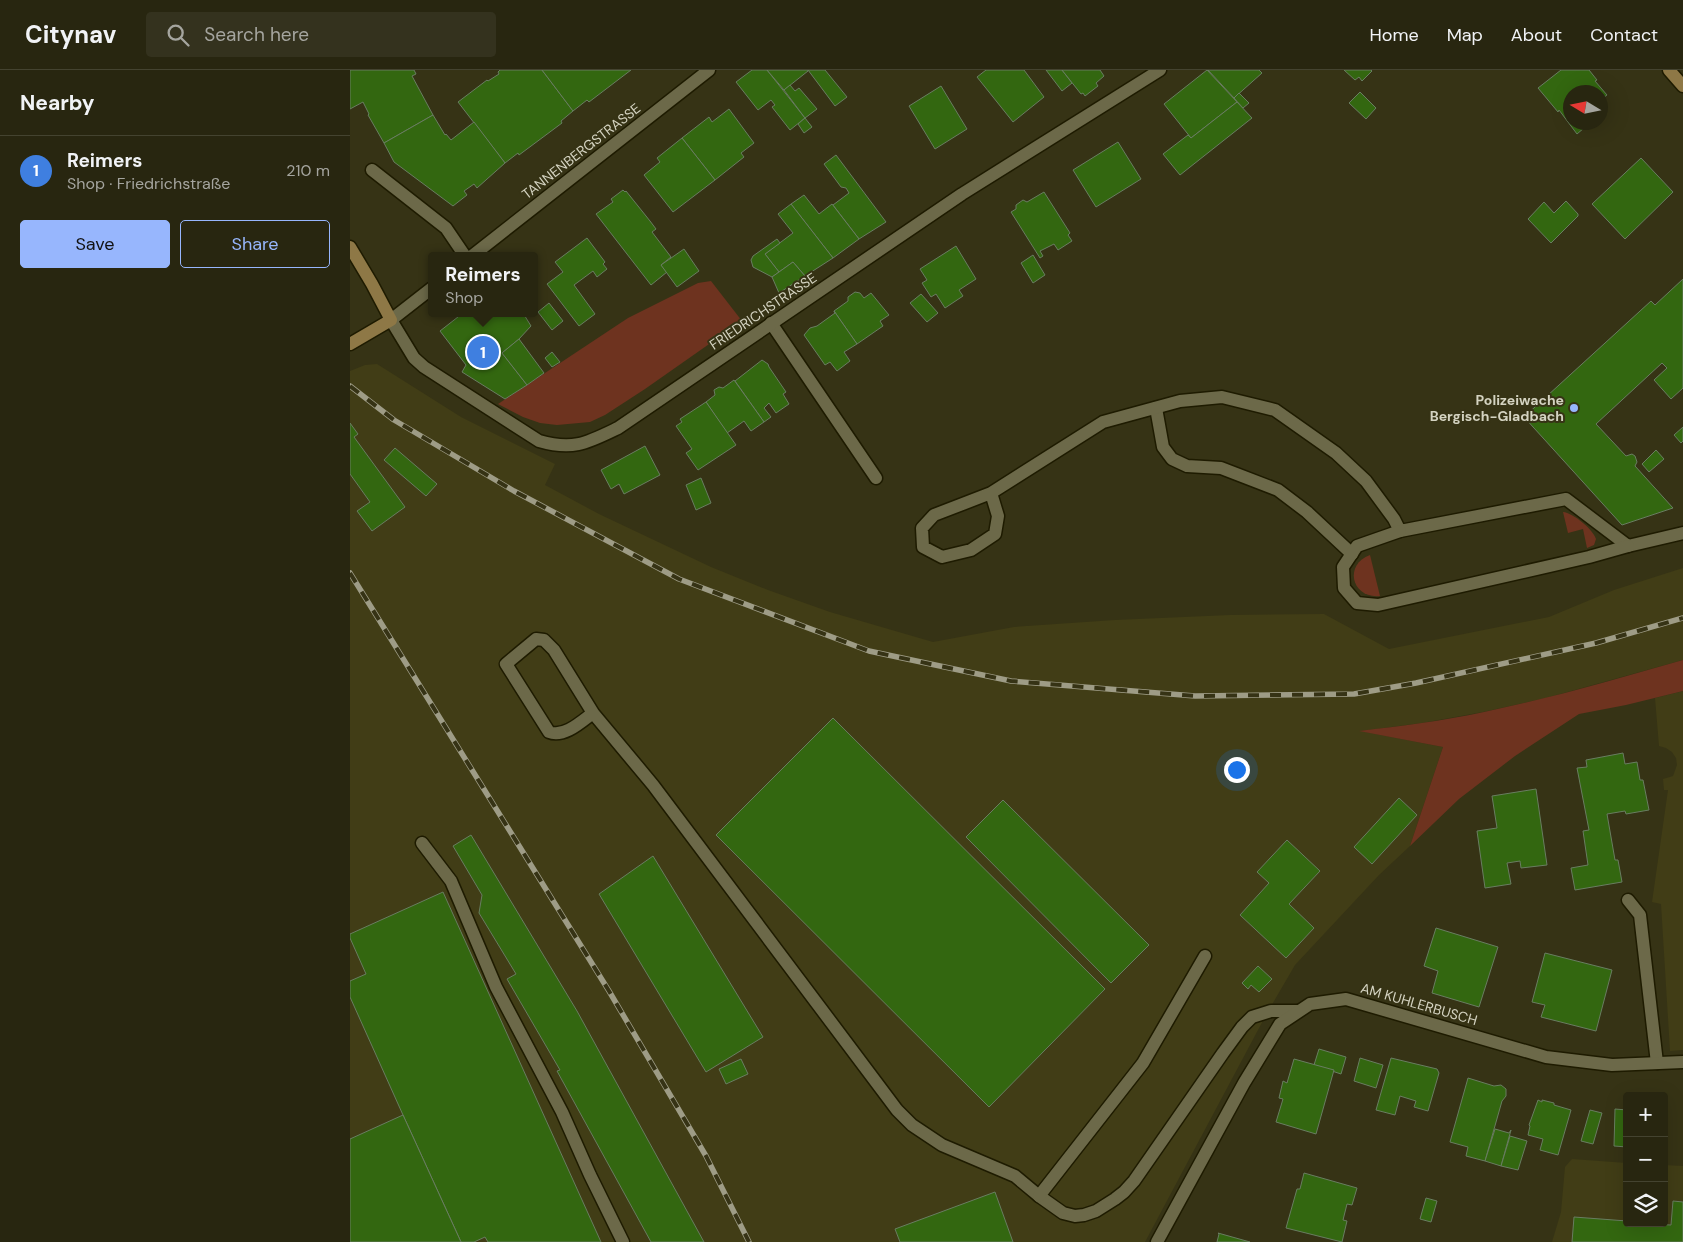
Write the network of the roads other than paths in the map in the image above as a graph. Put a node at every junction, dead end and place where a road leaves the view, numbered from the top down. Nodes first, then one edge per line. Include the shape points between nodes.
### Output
1 (709, 70) edge
2 (1160, 70) edge
3 (1669, 70) edge
4 (1683, 86) edge
5 (372, 170) dead end
6 (350, 247) edge
7 (462, 252) edge
8 (477, 252) edge
9 (428, 291) edge
10 (391, 320) junction
11 (771, 324) junction
12 (350, 344) edge
13 (1156, 408) junction
14 (876, 478) dead end
15 (991, 493) junction
16 (1400, 531) junction
17 (1683, 533) edge
18 (1628, 546) junction
19 (1352, 554) junction
20 (593, 713) junction
21 (422, 843) dead end
22 (1628, 900) dead end
23 (1205, 956) dead end
24 (1298, 1011) junction
25 (1683, 1062) edge
26 (1657, 1063) junction
27 (1039, 1196) junction
28 (623, 1242) edge
29 (1157, 1242) edge

1 - 8 street, TANNENBERGSTRASSE
2 - 11 street, FRIEDRICHSTRASSE via 962,194
3 - 4 street
5 - 7 street via 446,228
6 - 10 street
9 - 10 street
10 - 11 street, FRIEDRICHSTRASSE via 414,358 424,367 538,441 555,446 574,446 618,428
10 - 12 street
11 - 14 street
13 - 15 street via 1103,422
13 - 16 street via 1222,397 1275,410 1336,453 1366,481
13 - 19 street via 1163,447 1172,459 1187,466 1221,468 1278,490
15 - 15 street via 934,515 922,528 923,547 942,557 970,550 995,534 998,516
16 - 18 street via 1566,499
16 - 19 street via 1357,546
17 - 18 street
18 - 19 street via 1378,605 1357,602 1344,588 1343,567
20 - 20 street via 563,732 549,732 506,664 536,640 544,640 554,650
20 - 27 street via 653,785 897,1110 912,1125 942,1145 1015,1176
21 - 28 street via 451,880 496,987 562,1112
22 - 26 street via 1640,915
23 - 27 street via 1143,1063
24 - 26 street, AM KUHLERBUSCH via 1310,1004 1346,999 1546,1057 1612,1065
24 - 27 street via 1265,1012 1242,1026 1153,1156 1115,1199 1096,1211 1074,1216
24 - 29 street, AM KUHLERBUSCH via 1280,1024
25 - 26 street, AM KUHLERBUSCH

